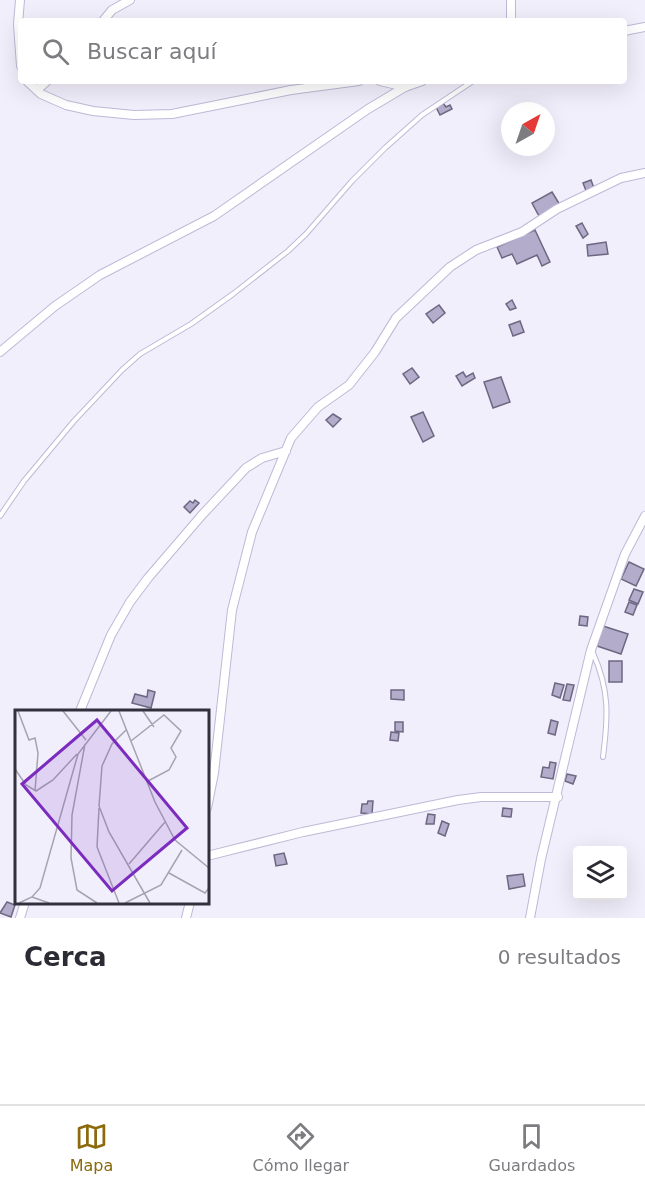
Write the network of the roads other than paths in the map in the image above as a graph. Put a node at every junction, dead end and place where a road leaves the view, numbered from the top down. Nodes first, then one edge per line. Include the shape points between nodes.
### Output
1 (20, 0) edge
2 (130, 0) edge
3 (511, 0) edge
4 (18, 18) edge
5 (106, 18) edge
6 (511, 18) edge
7 (645, 27) edge
8 (627, 30) edge
9 (30, 84) edge
10 (44, 84) edge
11 (336, 84) edge
12 (392, 84) edge
13 (414, 84) edge
14 (468, 84) edge
15 (405, 87) junction
16 (37, 90) junction
17 (645, 172) edge
18 (0, 352) edge
19 (286, 451) junction
20 (0, 516) edge
21 (645, 517) edge
22 (591, 650) junction
23 (80, 710) edge
24 (603, 757) dead end
25 (558, 797) junction
26 (208, 803) edge
27 (208, 856) edge
28 (25, 903) edge
29 (190, 903) edge
30 (20, 918) edge
31 (186, 918) edge
32 (530, 918) edge

1 - 4 street
2 - 5 street
3 - 6 street
7 - 8 street
9 - 16 street
10 - 16 street
11 - 16 street via 172,114 134,115 66,105
12 - 15 street
13 - 15 street
14 - 20 lane via 435,105 391,142 288,251 190,324 134,359 74,421
15 - 18 street via 214,216 100,275
17 - 19 street via 621,178 557,209 522,232 476,250 450,267 396,318 350,385 318,407 291,438
19 - 23 street via 246,468 148,578 111,635
19 - 26 street via 252,532 232,610
21 - 22 street via 625,554
22 - 24 lane via 606,693 608,717
22 - 25 street
25 - 27 street via 458,800
25 - 32 street
28 - 30 street
29 - 31 street

